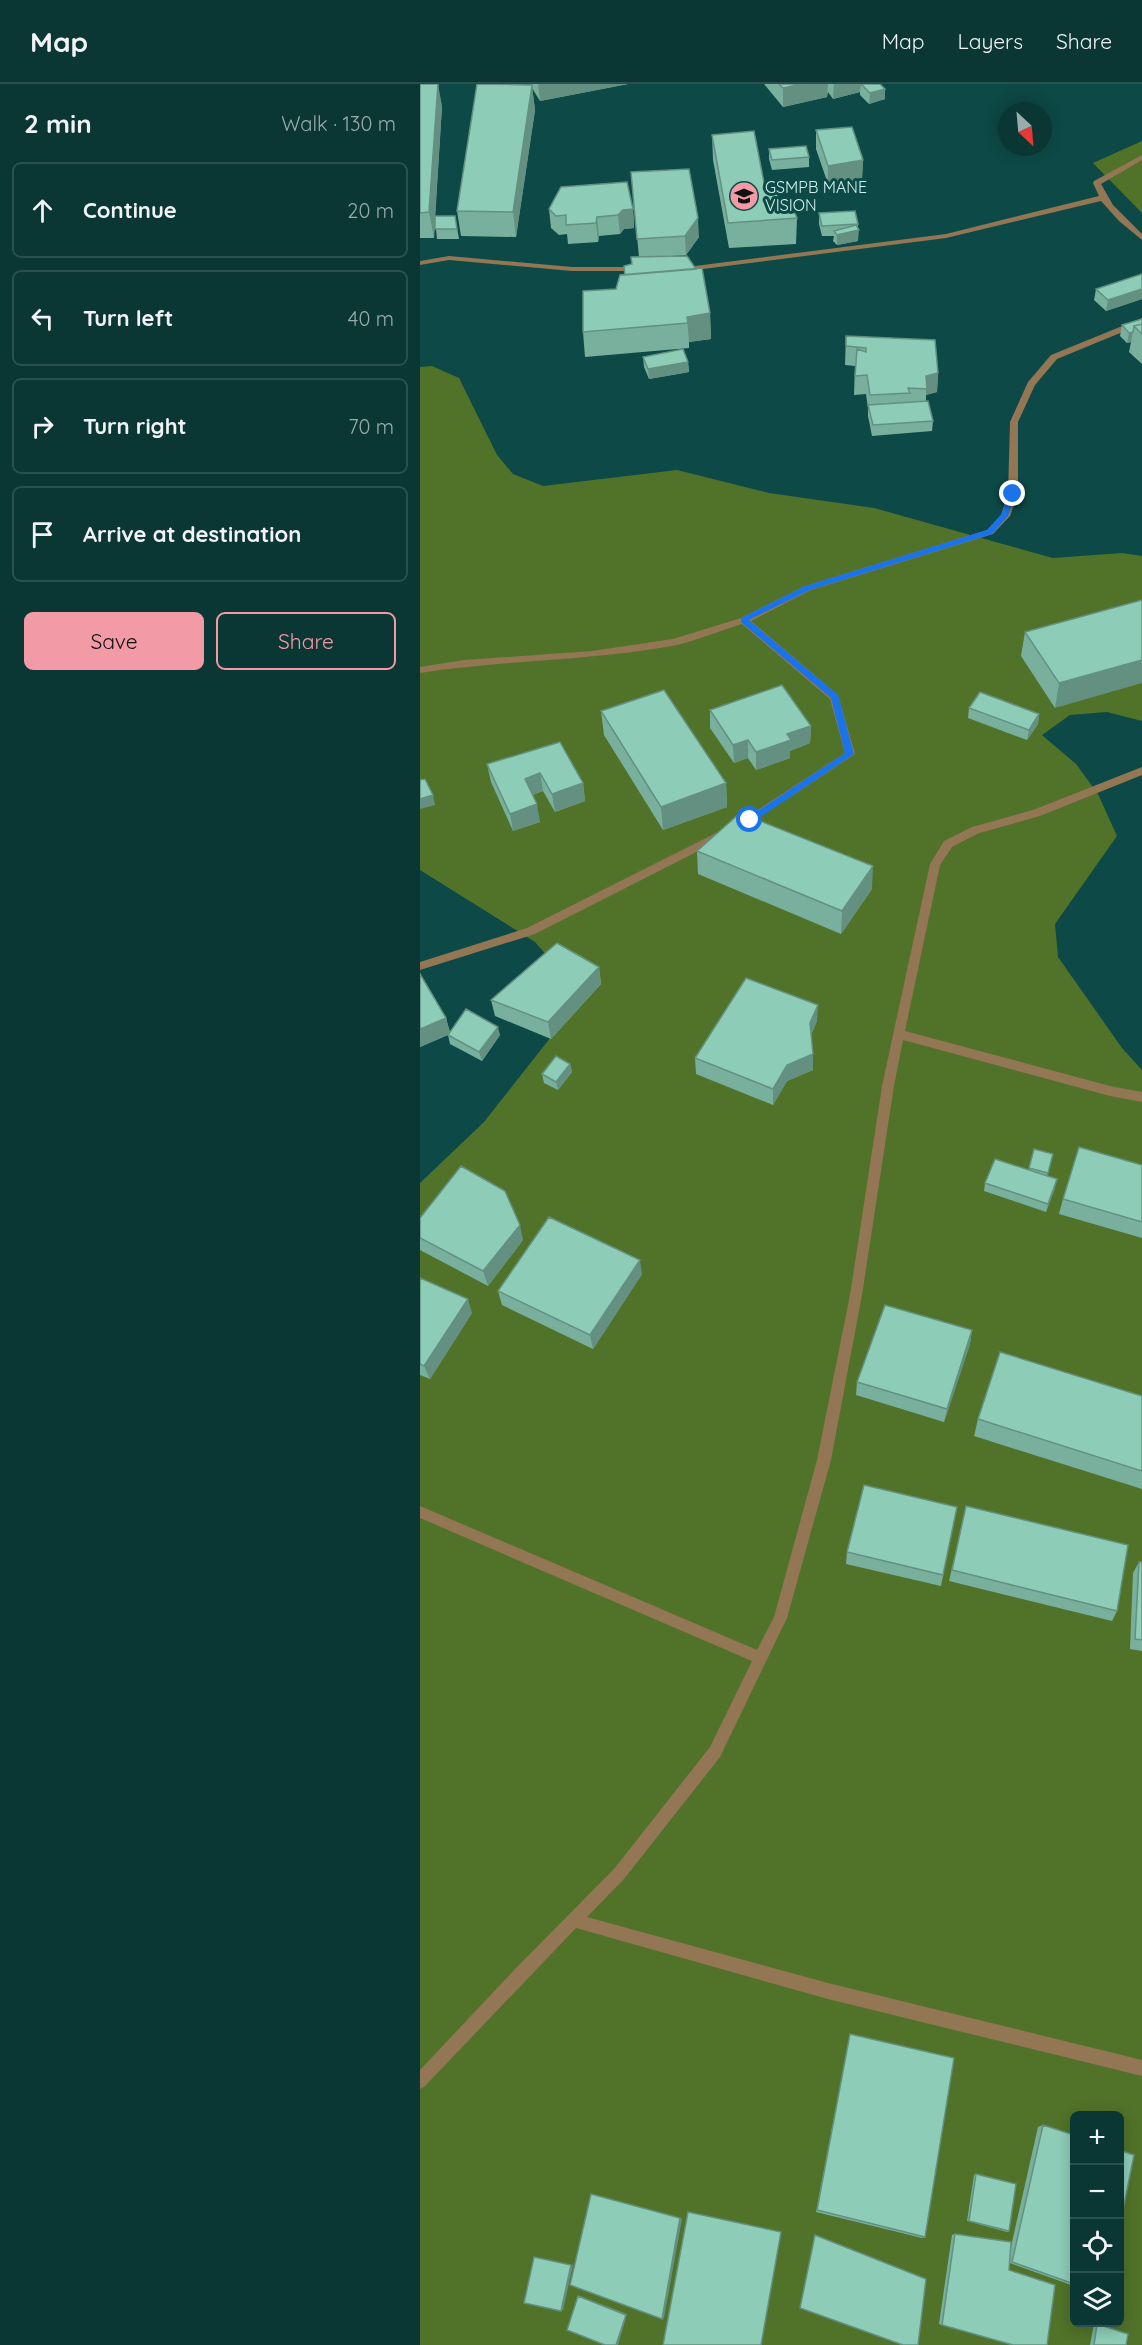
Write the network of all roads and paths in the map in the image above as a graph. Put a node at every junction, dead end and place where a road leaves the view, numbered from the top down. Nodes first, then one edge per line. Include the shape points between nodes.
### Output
1 (1142, 157) edge
2 (1102, 198) junction
3 (1142, 238) edge
4 (420, 262) edge
5 (652, 269) edge
6 (675, 269) edge
7 (1142, 321) edge
8 (744, 620) junction
9 (420, 670) edge
10 (1142, 771) edge
11 (420, 966) edge
12 (898, 1034) junction
13 (1142, 1097) edge
14 (420, 1512) edge
15 (760, 1658) junction
16 (573, 1920) junction
17 (1142, 2068) edge
18 (420, 2081) edge

1 - 2 street via 1097,183
2 - 3 street
2 - 6 street via 946,236
4 - 5 street via 449,258 572,269
7 - 8 street via 1054,357 1031,384 1014,422 1013,494 1005,516 990,532 808,588
8 - 9 street via 674,642
8 - 11 street via 835,697 850,754 750,820 531,932
10 - 12 street via 1036,813 976,830 948,844 935,864
12 - 13 street
12 - 15 street via 856,1295 824,1460 780,1618
14 - 15 street
15 - 16 street via 715,1752 618,1874
16 - 17 street via 828,1991
16 - 18 street

